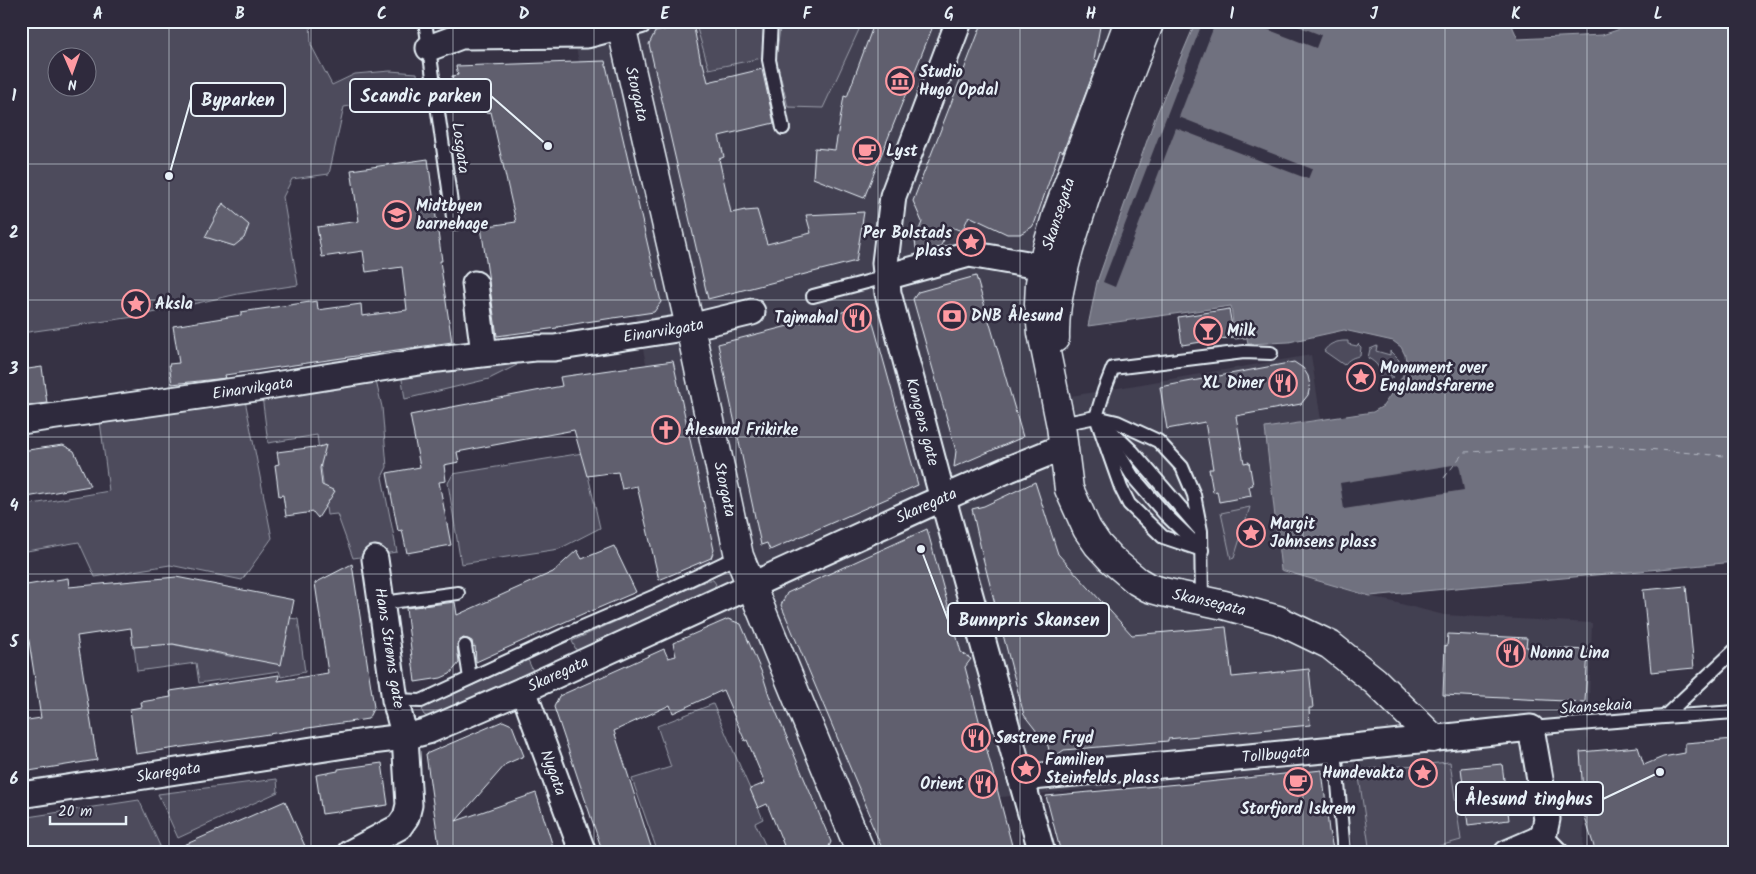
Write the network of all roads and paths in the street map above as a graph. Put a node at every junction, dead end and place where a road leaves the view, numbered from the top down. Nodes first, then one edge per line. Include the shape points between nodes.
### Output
1 (425, 21) edge
2 (771, 21) edge
3 (959, 21) edge
4 (1129, 21) edge
5 (1150, 21) edge
6 (627, 23) edge
7 (429, 48) junction
8 (783, 128) dead end
9 (454, 224) dead end
10 (1054, 269) junction
11 (886, 277) junction
12 (475, 284) dead end
13 (812, 296) dead end
14 (752, 312) dead end
15 (690, 327) junction
16 (484, 353) junction
17 (1272, 353) dead end
18 (1096, 417) junction
19 (21, 421) edge
20 (1061, 429) junction
21 (943, 498) junction
22 (1201, 531) junction
23 (1202, 550) junction
24 (739, 556) junction
25 (375, 559) dead end
26 (750, 586) junction
27 (458, 593) dead end
28 (1202, 601) junction
29 (383, 603) junction
30 (466, 646) dead end
31 (1735, 650) edge
32 (470, 678) junction
33 (523, 690) junction
34 (396, 700) junction
35 (1735, 712) edge
36 (1664, 717) junction
37 (1531, 728) junction
38 (405, 737) junction
39 (1433, 738) junction
40 (1335, 749) junction
41 (1021, 778) junction
42 (21, 795) edge
43 (1544, 833) junction
44 (350, 853) edge
45 (584, 853) edge
46 (861, 853) edge
47 (1042, 853) edge
48 (1344, 853) edge
49 (1507, 853) edge
50 (1564, 853) edge

1 - 7 lane, Losgata
2 - 8 lane via 768,60
3 - 11 street, Kongens gate via 893,196
4 - 10 street, Skansegata via 1057,214 1046,251
5 - 10 street, Skansegata via 1098,156 1067,254
6 - 7 street via 587,35 461,36
6 - 15 street, Storgata
7 - 9 lane, Losgata
10 - 11 street via 969,254
10 - 20 street, Skansegata
11 - 13 lane
11 - 21 street, Kongens gate
12 - 16 street
14 - 15 street, Einarvikgata
15 - 16 street, Einarvikgata via 554,348
15 - 24 street, Storgata
16 - 19 street, Einarvikgata
17 - 18 lane via 1244,352 1113,368
18 - 20 lane, Skaregata via 1071,422
18 - 22 lane via 1132,451
18 - 22 lane via 1117,422 1158,441 1182,467 1190,482
18 - 23 lane via 1133,478
18 - 23 lane via 1129,504 1163,537
20 - 21 street, Skaregata via 1009,469
20 - 28 street, Skansegata via 1069,489 1088,529 1110,559 1149,588
21 - 26 street, Skaregata
21 - 41 street, Kongens gate
22 - 23 lane
23 - 28 lane
24 - 26 street, Storgata
24 - 32 lane
25 - 29 street, Hans Strøms gate
26 - 33 street, Skaregata
26 - 46 street, Storgata
27 - 29 lane
28 - 39 street, Skansegata via 1278,620 1330,645 1376,681
29 - 34 street, Hans Strøms gate
30 - 32 lane
31 - 36 lane
32 - 34 lane via 421,701
33 - 38 street, Skaregata via 428,731
33 - 45 street, Nygata
34 - 38 street, Hans Strøms gate
35 - 36 lane, Skansekaia
36 - 37 lane, Skansekaia
37 - 39 street, Tollbugata
37 - 43 street via 1547,819
38 - 42 street, Skaregata
38 - 44 street, Hans Strøms gate via 409,804 406,817 399,827
39 - 40 street, Tollbugata
40 - 41 street, Tollbugata
40 - 48 lane
41 - 47 street, Kongens gate
43 - 49 street via 1537,840
43 - 50 lane

